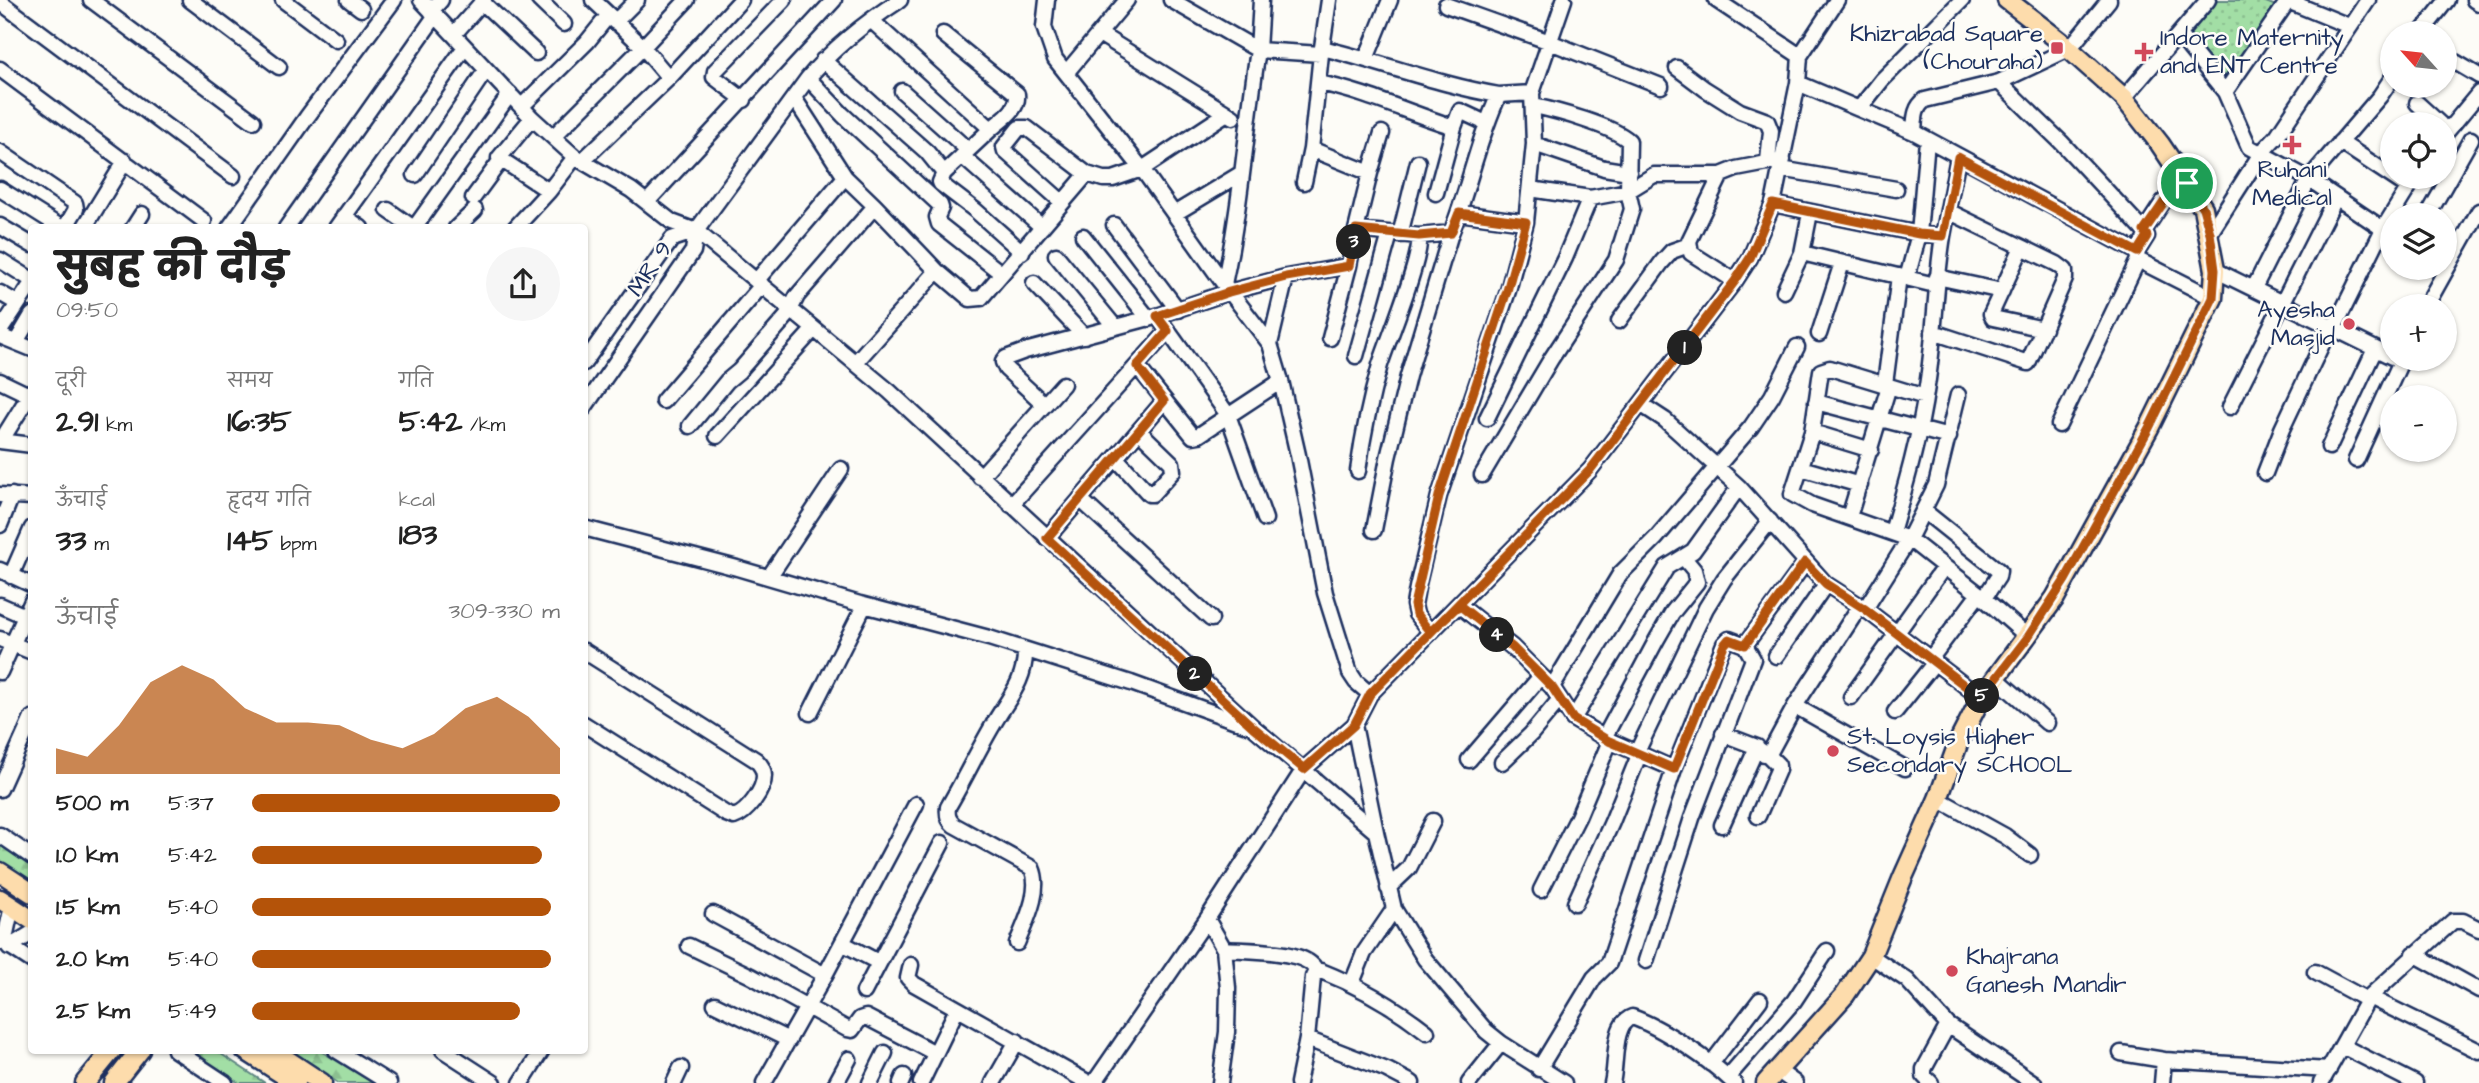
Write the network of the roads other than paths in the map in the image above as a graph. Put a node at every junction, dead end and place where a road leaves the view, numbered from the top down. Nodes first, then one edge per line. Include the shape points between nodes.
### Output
1 (91, 0) edge
2 (190, 0) edge
3 (283, 0) edge
4 (394, 0) edge
5 (539, 0) edge
6 (593, 0) edge
7 (637, 0) edge
8 (687, 0) edge
9 (741, 0) edge
10 (784, 0) edge
11 (834, 0) edge
12 (900, 0) edge
13 (1047, 0) edge
14 (1128, 0) edge
15 (1171, 0) edge
16 (1261, 0) edge
17 (1329, 0) edge
18 (1390, 0) edge
19 (1564, 0) edge
20 (1716, 0) edge
21 (1837, 0) edge
22 (1962, 0) edge
23 (2007, 0) edge
24 (2109, 0) edge
25 (2208, 0) edge
26 (2287, 0) edge
27 (2368, 0) edge
28 (2447, 0) edge
29 (2474, 0) edge
30 (483, 1) edge
31 (2479, 3) edge
32 (1184, 4) edge
33 (1446, 5) dead end
34 (432, 6) edge
35 (5, 7) edge
36 (612, 19) junction
37 (871, 19) junction
38 (2430, 21) edge
39 (564, 24) dead end
40 (2349, 26) junction
41 (454, 34) junction
42 (943, 34) dead end
43 (1101, 35) junction
44 (2179, 35) junction
45 (336, 40) dead end
46 (1550, 42) junction
47 (465, 47) junction
48 (643, 47) junction
49 (2068, 49) junction
50 (1258, 50) junction
51 (1321, 51) junction
52 (536, 53) dead end
53 (1800, 56) junction
54 (1366, 59) junction
55 (823, 60) junction
56 (2457, 63) edge
57 (279, 67) dead end
58 (1677, 68) dead end
59 (0, 69) edge
60 (486, 70) junction
61 (1066, 73) junction
62 (2479, 76) edge
63 (669, 78) junction
64 (808, 78) junction
65 (1998, 82) junction
66 (1319, 83) junction
67 (1798, 83) junction
68 (1661, 86) dead end
69 (1466, 88) junction
70 (902, 91) dead end
71 (2225, 92) junction
72 (2479, 93) edge
73 (510, 94) junction
74 (1499, 95) junction
75 (2380, 96) edge
76 (794, 98) junction
77 (2124, 98) junction
78 (744, 100) junction
79 (1533, 100) junction
80 (2417, 103) dead end
81 (522, 106) junction
82 (1859, 109) junction
83 (1460, 111) junction
84 (2426, 112) edge
85 (1227, 113) junction
86 (2457, 116) edge
87 (532, 118) junction
88 (253, 121) dead end
89 (1486, 123) junction
90 (1247, 125) junction
91 (1454, 127) junction
92 (991, 129) junction
93 (1914, 132) junction
94 (1382, 133) dead end
95 (553, 137) junction
96 (479, 138) junction
97 (2470, 139) dead end
98 (1927, 140) junction
99 (2340, 142) junction
100 (1534, 144) junction
101 (1311, 149) junction
102 (0, 152) edge
103 (2262, 152) junction
104 (965, 153) junction
105 (500, 157) junction
106 (1958, 157) junction
107 (579, 159) junction
108 (125, 162) junction
109 (1418, 162) dead end
110 (1777, 163) junction
111 (2380, 165) edge
112 (1142, 169) junction
113 (1629, 172) junction
114 (944, 173) junction
115 (1242, 173) junction
116 (1370, 173) junction
117 (1087, 174) junction
118 (415, 175) dead end
119 (233, 176) dead end
120 (1721, 176) junction
121 (845, 177) junction
122 (2309, 179) junction
123 (1304, 182) dead end
124 (2187, 183) junction
125 (1530, 189) junction
126 (1896, 189) dead end
127 (0, 190) edge
128 (549, 191) junction
129 (1628, 191) junction
130 (1436, 193) dead end
131 (2336, 197) junction
132 (1590, 198) junction
133 (647, 202) junction
134 (1062, 202) junction
135 (2435, 203) edge
136 (1773, 204) junction
137 (875, 206) junction
138 (388, 209) dead end
139 (1948, 211) junction
140 (2479, 211) edge
141 (1459, 213) junction
142 (1810, 213) junction
143 (142, 214) dead end
144 (1174, 214) junction
145 (204, 221) dead end
146 (340, 222) edge
147 (1526, 222) junction
148 (57, 224) edge
149 (67, 224) edge
150 (86, 224) edge
151 (136, 224) edge
152 (237, 224) edge
153 (289, 224) edge
154 (408, 224) edge
155 (417, 224) edge
156 (460, 224) edge
157 (519, 224) edge
158 (1114, 225) dead end
159 (0, 226) edge
160 (1042, 227) junction
161 (2380, 227) edge
162 (696, 230) junction
163 (1356, 230) junction
164 (2144, 231) junction
165 (1451, 233) junction
166 (2210, 233) junction
167 (1395, 234) junction
168 (1919, 234) junction
169 (1083, 236) dead end
170 (1419, 236) junction
171 (1943, 236) junction
172 (28, 243) edge
173 (1689, 245) junction
174 (2380, 246) edge
175 (2022, 247) junction
176 (2457, 248) edge
177 (1021, 252) junction
178 (1802, 253) junction
179 (1056, 255) dead end
180 (2138, 256) junction
181 (0, 260) edge
182 (1842, 263) junction
183 (1349, 266) junction
184 (2215, 270) junction
185 (937, 271) junction
186 (1001, 273) junction
187 (1286, 277) junction
188 (1903, 277) junction
189 (28, 278) edge
190 (1735, 281) junction
191 (1936, 281) junction
192 (760, 282) junction
193 (1034, 282) dead end
194 (28, 287) edge
195 (1227, 288) junction
196 (2254, 288) junction
197 (2001, 290) junction
198 (1784, 291) dead end
199 (0, 293) edge
200 (2213, 298) junction
201 (2282, 302) junction
202 (17, 303) junction
203 (791, 309) junction
204 (1178, 310) junction
205 (1153, 318) junction
206 (1619, 321) dead end
207 (28, 322) edge
208 (1115, 327) junction
209 (2333, 327) junction
210 (814, 329) junction
211 (2044, 329) junction
212 (0, 330) edge
213 (1168, 331) junction
214 (1933, 332) junction
215 (1819, 334) dead end
216 (1084, 335) junction
217 (0, 336) edge
218 (1330, 338) dead end
219 (16, 342) junction
220 (1270, 344) junction
221 (28, 347) edge
222 (1797, 347) dead end
223 (2375, 349) junction
224 (2380, 351) edge
225 (1356, 356) dead end
226 (588, 357) edge
227 (855, 362) junction
228 (1137, 366) junction
229 (2392, 371) edge
230 (0, 381) edge
231 (1281, 381) junction
232 (1063, 384) dead end
233 (1887, 385) junction
234 (28, 392) edge
235 (1958, 395) dead end
236 (28, 396) edge
237 (1925, 397) junction
238 (663, 401) dead end
239 (1164, 401) junction
240 (588, 402) edge
241 (1816, 402) junction
242 (1044, 404) junction
243 (1642, 405) junction
244 (2230, 407) dead end
245 (1468, 408) junction
246 (1228, 415) junction
247 (1487, 418) junction
248 (1881, 418) junction
249 (2059, 425) dead end
250 (690, 426) dead end
251 (1509, 430) junction
252 (1919, 430) junction
253 (1139, 431) junction
254 (1812, 432) junction
255 (717, 436) dead end
256 (1949, 436) junction
257 (0, 441) edge
258 (28, 444) edge
259 (2329, 447) dead end
260 (1871, 450) junction
261 (1116, 458) junction
262 (2356, 460) dead end
263 (1718, 467) junction
264 (1801, 468) junction
265 (841, 469) dead end
266 (1358, 471) dead end
267 (2265, 473) dead end
268 (1482, 475) dead end
269 (980, 477) junction
270 (1860, 485) junction
271 (1739, 487) junction
272 (6, 495) edge
273 (28, 497) edge
274 (1080, 499) junction
275 (1011, 505) junction
276 (1924, 511) junction
277 (1849, 517) junction
278 (1265, 519) dead end
279 (1770, 521) junction
280 (0, 525) edge
281 (588, 529) edge
282 (1374, 530) dead end
283 (1892, 532) junction
284 (28, 537) edge
285 (1047, 538) junction
286 (1909, 539) junction
287 (1684, 558) junction
288 (1805, 562) junction
289 (1944, 567) junction
290 (6, 573) edge
291 (769, 577) junction
292 (28, 583) edge
293 (1826, 584) junction
294 (1981, 596) junction
295 (0, 605) edge
296 (1459, 605) junction
297 (864, 606) junction
298 (1863, 607) junction
299 (28, 610) edge
300 (25, 616) junction
301 (1211, 619) dead end
302 (1430, 632) junction
303 (1896, 633) junction
304 (2028, 637) junction
305 (6, 642) edge
306 (1745, 645) junction
307 (28, 650) edge
308 (1025, 651) junction
309 (588, 655) edge
310 (1776, 656) dead end
311 (1933, 660) junction
312 (0, 671) edge
313 (1541, 676) junction
314 (1996, 678) junction
315 (1556, 693) junction
316 (1370, 694) junction
317 (1850, 697) dead end
318 (1981, 698) junction
319 (1795, 706) junction
320 (1895, 712) dead end
321 (810, 713) dead end
322 (1573, 719) junction
323 (2047, 723) dead end
324 (1354, 725) junction
325 (28, 727) edge
326 (588, 727) edge
327 (1253, 727) junction
328 (1723, 734) junction
329 (1607, 739) junction
330 (1762, 750) junction
331 (1637, 754) junction
332 (1469, 760) dead end
333 (1502, 762) dead end
334 (1905, 768) dead end
335 (1304, 769) junction
336 (1674, 769) junction
337 (0, 789) edge
338 (1938, 799) junction
339 (916, 804) dead end
340 (1758, 816) dead end
341 (1433, 821) dead end
342 (1721, 825) dead end
343 (1376, 832) junction
344 (0, 835) edge
345 (942, 843) dead end
346 (28, 854) edge
347 (2030, 855) dead end
348 (0, 872) edge
349 (1388, 888) junction
350 (28, 890) edge
351 (1541, 890) dead end
352 (6, 902) edge
353 (1576, 903) dead end
354 (1394, 909) junction
355 (713, 914) dead end
356 (28, 917) edge
357 (1207, 919) junction
358 (2479, 929) edge
359 (28, 934) edge
360 (4, 943) edge
361 (842, 943) junction
362 (1017, 943) dead end
363 (689, 946) dead end
364 (1224, 949) junction
365 (1827, 951) dead end
366 (2413, 954) junction
367 (1871, 956) junction
368 (28, 958) edge
369 (1646, 961) dead end
370 (878, 962) junction
371 (911, 965) dead end
372 (1316, 971) junction
373 (2315, 972) dead end
374 (825, 975) junction
375 (1352, 983) junction
376 (2479, 990) edge
377 (864, 992) dead end
378 (2368, 999) junction
379 (1760, 1000) dead end
380 (715, 1004) dead end
381 (808, 1006) junction
382 (957, 1009) junction
383 (1948, 1025) junction
384 (1427, 1032) dead end
385 (1307, 1039) junction
386 (789, 1041) junction
387 (1017, 1041) junction
388 (1501, 1043) junction
389 (2342, 1046) junction
390 (2479, 1051) edge
391 (885, 1053) dead end
392 (935, 1053) junction
393 (2121, 1053) dead end
394 (109, 1054) edge
395 (137, 1054) edge
396 (181, 1054) edge
397 (251, 1054) edge
398 (278, 1054) edge
399 (342, 1054) edge
400 (449, 1054) edge
401 (539, 1054) edge
402 (849, 1059) dead end
403 (2164, 1060) junction
404 (1711, 1064) junction
405 (681, 1068) dead end
406 (1539, 1069) junction
407 (1771, 1077) edge
408 (2325, 1077) edge
409 (1731, 1080) edge
410 (770, 1081) edge
411 (1925, 1081) edge
412 (85, 1083) edge
413 (114, 1083) edge
414 (225, 1083) edge
415 (296, 1083) edge
416 (322, 1083) edge
417 (389, 1083) edge
418 (494, 1083) edge
419 (521, 1083) edge
420 (674, 1083) edge
421 (836, 1083) edge
422 (870, 1083) edge
423 (921, 1083) edge
424 (993, 1083) edge
425 (1095, 1083) edge
426 (1220, 1083) edge
427 (1298, 1083) edge
428 (1412, 1083) edge
429 (1469, 1083) edge
430 (1564, 1083) edge
431 (1612, 1083) edge
432 (1795, 1083) edge
433 (2034, 1083) edge
434 (2162, 1083) edge
435 (2415, 1083) edge

1 - 88 street
2 - 57 street
3 - 45 street
4 - 152 street via 307,117
5 - 39 street
6 - 36 street
7 - 36 street
8 - 48 street
9 - 63 street
10 - 78 street via 715,71 715,77
11 - 78 street
12 - 37 street
13 - 61 street via 1044,27 1055,59
14 - 43 street
15 - 32 street
16 - 50 street
17 - 51 street
18 - 54 street
19 - 46 street
20 - 53 street
21 - 53 street
22 - 82 street
23 - 49 main road
24 - 49 street
25 - 44 street
26 - 40 street
26 - 71 street
27 - 40 street
28 - 38 street
29 - 31 street
30 - 41 street
30 - 52 street
32 - 50 street
33 - 46 street
34 - 41 street
34 - 153 street
35 - 119 street
36 - 48 street
36 - 81 street
37 - 55 street
37 - 92 street
40 - 103 street
41 - 47 street
42 - 92 street via 1017,94 1012,110
43 - 61 street
43 - 85 street
44 - 71 street
44 - 77 street
46 - 68 street
46 - 79 street
47 - 60 street
47 - 146 street
48 - 63 street
48 - 95 street
49 - 65 street
49 - 77 main road
50 - 51 street
50 - 90 street
51 - 54 street
51 - 66 street
53 - 67 street
54 - 69 street
55 - 64 street
55 - 114 street via 927,152
56 - 62 street
58 - 110 street via 1740,111 1767,121
59 - 108 street
60 - 73 street
60 - 118 street
61 - 112 street
63 - 107 street
64 - 76 street
64 - 186 street via 940,205 939,224
65 - 93 street via 1925,100 1915,113
65 - 164 street
66 - 91 street
66 - 101 street
67 - 82 street
67 - 110 street
69 - 74 street
69 - 83 street
70 - 104 street
71 - 103 street via 2249,146
72 - 86 street
73 - 81 street
73 - 96 street
74 - 79 street
74 - 89 street
75 - 99 street
76 - 121 street
76 - 162 street
77 - 124 main road
78 - 133 street
79 - 100 street
79 - 113 street via 1622,135 1629,141
80 - 84 street
81 - 87 street
82 - 93 street
83 - 89 street
83 - 91 street
85 - 90 street
85 - 112 street
87 - 95 street
87 - 105 street
89 - 141 street
90 - 115 street
91 - 130 street
92 - 104 street
93 - 98 street
94 - 116 street
95 - 107 street
96 - 105 street
96 - 155 street
97 - 135 street
98 - 106 street
98 - 168 street
99 - 111 street
99 - 122 street
100 - 113 street
100 - 125 street
101 - 116 street
101 - 123 street
102 - 149 street via 75,203
103 - 122 street
103 - 166 street
104 - 114 street
104 - 160 street
105 - 128 street
105 - 156 street
106 - 139 street
106 - 180 street
107 - 128 street
107 - 133 street
108 - 145 street
108 - 150 street
109 - 167 street
110 - 120 street
110 - 126 street
110 - 136 street
112 - 117 street via 1113,179
112 - 144 street
113 - 129 street
114 - 177 street via 941,184
115 - 144 street
115 - 195 street
116 - 163 street
117 - 134 street
117 - 134 street via 1027,128 1019,128 1005,151
120 - 129 street via 1654,175
120 - 173 street
121 - 137 street
121 - 192 street
122 - 131 street
122 - 196 street
124 - 164 street via 2164,202
124 - 166 main road via 2203,208
125 - 132 street
125 - 147 street
127 - 148 street
128 - 157 street
129 - 132 street
129 - 251 street via 1632,209 1616,260
131 - 161 street
131 - 201 street
132 - 247 street
133 - 162 street via 672,222
134 - 160 street
136 - 142 street
136 - 190 street
137 - 185 street
137 - 203 street via 797,296
138 - 154 street
139 - 171 street
139 - 175 street
140 - 176 street
141 - 147 street
141 - 165 street
142 - 168 street
142 - 178 street
143 - 151 street
144 - 195 street
147 - 245 street
158 - 204 street
159 - 172 street
160 - 177 street
162 - 192 street
162 - 226 street, MR 9 via 672,239
162 - 240 street, MR 9 via 693,251
163 - 167 street
163 - 183 street
164 - 180 street via 2147,236
165 - 170 street
165 - 282 street via 1408,376
166 - 184 main road
167 - 170 street
167 - 225 street
168 - 171 street
168 - 188 street
169 - 205 street
170 - 266 street via 1418,255 1366,418
171 - 191 street
173 - 190 street via 1691,253
173 - 206 street via 1672,251
174 - 209 street
175 - 197 street
175 - 211 street via 2065,270
177 - 186 street
178 - 182 street
178 - 198 street
179 - 208 street
180 - 200 street
180 - 249 street
181 - 189 street
182 - 188 street
182 - 215 street
183 - 187 street
183 - 218 street
184 - 196 street
184 - 200 main road
185 - 186 street via 974,300 981,298
185 - 227 street
187 - 195 street
187 - 220 street
188 - 191 street
188 - 233 street
190 - 243 street
191 - 197 street
191 - 214 street
192 - 203 street
192 - 238 street
193 - 216 street
194 - 202 street
195 - 204 street
195 - 220 street
196 - 201 street
197 - 211 street via 1991,316
199 - 202 street
200 - 304 main road via 2149,428
201 - 209 street
201 - 244 street
202 - 212 street
203 - 210 street
203 - 250 street
204 - 205 street
205 - 208 street
205 - 213 street
207 - 219 street
208 - 216 street
209 - 223 street
209 - 267 street
210 - 227 street
210 - 255 street
211 - 214 street via 2028,363
213 - 228 street
213 - 246 street
214 - 237 street
216 - 242 street via 1003,362
217 - 219 street
219 - 221 street
220 - 231 street
222 - 263 street via 1772,396
223 - 224 street
223 - 259 street
227 - 269 street
228 - 239 street
228 - 275 street
229 - 262 street
230 - 234 street
231 - 246 street
231 - 316 street via 1325,593 1350,673
232 - 242 street
233 - 237 street
233 - 241 street via 1830,368 1820,374
233 - 248 street
235 - 256 street
236 - 257 street
237 - 252 street
239 - 246 street via 1193,436
239 - 253 street
241 - 248 street
241 - 254 street
242 - 269 street
243 - 263 street
243 - 296 street via 1590,470
245 - 247 street
245 - 302 street via 1439,496 1416,596 1416,614
246 - 278 street
247 - 251 street
248 - 252 street
248 - 260 street
251 - 268 street
252 - 256 street
252 - 283 street
253 - 261 street
253 - 261 street via 1172,463 1173,471 1149,494
254 - 260 street
254 - 264 street
256 - 276 street
257 - 258 street
260 - 270 street
261 - 274 street
263 - 271 street
263 - 315 street via 1620,575
264 - 270 street
264 - 277 street via 1792,494
265 - 291 street
269 - 275 street
270 - 277 street
271 - 279 street
271 - 287 street
272 - 273 street
272 - 280 street
274 - 285 street
274 - 301 street
275 - 285 street
276 - 286 street
276 - 294 street via 1999,571
277 - 283 street
279 - 288 street
279 - 331 street via 1706,608
281 - 291 street
283 - 286 street
284 - 290 street
285 - 327 street
286 - 289 street
286 - 298 street
287 - 322 street via 1667,567
287 - 329 street via 1697,582 1657,639
288 - 293 street
288 - 306 street
289 - 294 street
289 - 303 street
290 - 292 street
291 - 297 street
293 - 298 street
293 - 310 street
294 - 304 street
294 - 311 street
295 - 300 street
296 - 302 street
296 - 313 street
297 - 308 street
297 - 321 street
298 - 303 street
298 - 319 street
299 - 300 street
300 - 305 street
302 - 316 street
303 - 311 street
303 - 317 street
304 - 314 main road
305 - 307 street
305 - 312 street
306 - 328 street via 1753,659
306 - 336 street via 1729,639 1724,645
308 - 327 street
308 - 362 street via 1017,689 993,724 947,813 954,825 1032,867 1035,889
309 - 326 street via 756,760 763,781 744,812 734,817
311 - 318 street
311 - 320 street
313 - 315 street
313 - 332 street
314 - 318 main road
314 - 323 street
315 - 322 street
315 - 333 street via 1531,734
316 - 324 street
318 - 338 main road
319 - 330 street
319 - 334 street
322 - 329 street
324 - 335 street
324 - 343 street
325 - 337 street
327 - 335 street
328 - 330 street
328 - 369 street
329 - 331 street
329 - 351 street via 1578,817
330 - 340 street via 1778,770
330 - 342 street
331 - 336 street
331 - 353 street
335 - 343 street
335 - 357 street
336 - 406 street via 1609,963 1594,978
338 - 347 street via 2006,836
338 - 367 main road
339 - 361 street
341 - 349 street via 1409,868
343 - 349 street
344 - 346 street
345 - 370 street
348 - 350 main road
349 - 354 street
352 - 356 main road
352 - 360 street
354 - 375 street via 1368,946
354 - 388 street via 1440,978
355 - 374 street
357 - 364 street
357 - 425 street
358 - 366 street via 2453,920
359 - 360 street
360 - 368 street
361 - 370 street
361 - 374 street
363 - 381 street
364 - 372 street via 1306,959
364 - 426 street via 1227,1032
365 - 409 street
366 - 376 street
366 - 378 street
367 - 383 street via 1907,980
367 - 407 main road via 1845,995
370 - 377 street
371 - 382 street via 910,981
372 - 375 street
372 - 385 street
373 - 378 street
374 - 381 street
375 - 384 street
378 - 389 street
378 - 390 street
379 - 404 street
380 - 386 street
381 - 386 street
381 - 392 street via 850,1030 866,1017
382 - 387 street
382 - 392 street
383 - 411 street via 1923,1069
383 - 433 street
385 - 427 street
385 - 428 street
386 - 410 street
387 - 424 street
387 - 425 street
388 - 406 street
388 - 429 street
389 - 408 street
389 - 435 street
391 - 422 street
392 - 423 street
393 - 403 street
394 - 412 main road
395 - 413 main road
396 - 414 street
397 - 415 main road
398 - 416 main road
399 - 417 street
400 - 418 street
401 - 419 street
402 - 421 street
403 - 408 street
403 - 434 street
404 - 409 street
404 - 431 street via 1632,1017 1618,1030
405 - 420 street
406 - 430 street
407 - 432 street

